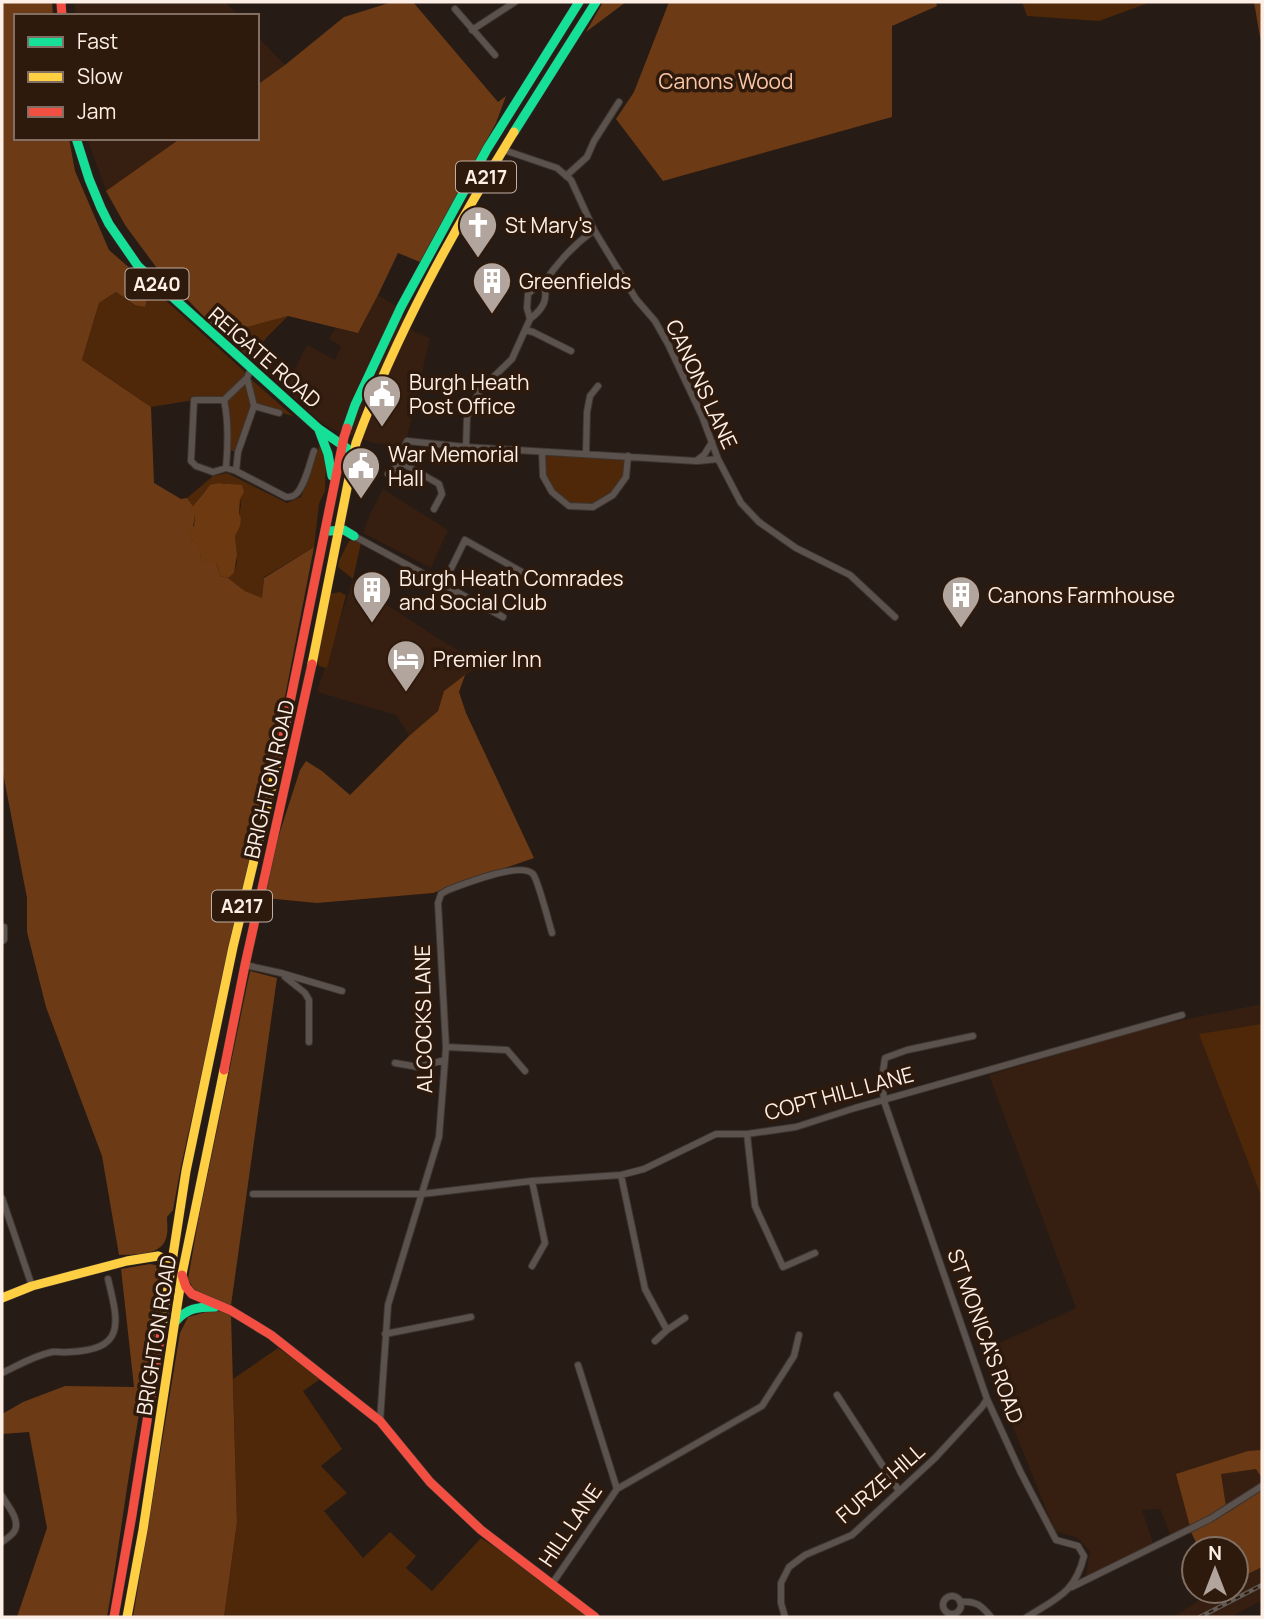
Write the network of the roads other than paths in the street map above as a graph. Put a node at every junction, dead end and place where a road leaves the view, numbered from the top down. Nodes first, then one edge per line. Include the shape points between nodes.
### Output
1 (515, 2) edge
2 (596, 2) edge
3 (576, 4) edge
4 (455, 9) dead end
5 (472, 30) junction
6 (495, 55) dead end
7 (619, 102) dead end
8 (77, 140) edge
9 (491, 143) junction
10 (502, 149) junction
11 (566, 176) junction
12 (594, 230) junction
13 (544, 283) junction
14 (530, 319) junction
15 (525, 330) junction
16 (571, 351) dead end
17 (249, 373) junction
18 (598, 386) dead end
19 (224, 400) junction
20 (254, 406) junction
21 (279, 413) dead end
22 (348, 424) junction
23 (319, 429) junction
24 (712, 442) junction
25 (356, 443) junction
26 (342, 446) junction
27 (466, 447) junction
28 (228, 450) junction
29 (314, 451) dead end
30 (238, 452) junction
31 (542, 452) junction
32 (354, 453) junction
33 (586, 454) junction
34 (628, 456) junction
35 (718, 459) junction
36 (696, 461) junction
37 (402, 463) junction
38 (226, 468) junction
39 (236, 471) junction
40 (388, 474) dead end
41 (333, 488) junction
42 (434, 509) dead end
43 (338, 529) junction
44 (324, 535) junction
45 (354, 536) junction
46 (334, 552) junction
47 (522, 572) dead end
48 (443, 585) junction
49 (503, 617) dead end
50 (895, 617) dead end
51 (4, 927) dead end
52 (552, 933) dead end
53 (2, 941) edge
54 (245, 965) junction
55 (281, 973) junction
56 (342, 991) dead end
57 (1182, 1015) dead end
58 (973, 1036) dead end
59 (309, 1042) dead end
60 (446, 1047) junction
61 (445, 1060) junction
62 (395, 1063) dead end
63 (525, 1071) dead end
64 (884, 1101) junction
65 (747, 1134) junction
66 (621, 1175) junction
67 (532, 1181) junction
68 (253, 1194) dead end
69 (422, 1194) junction
70 (2, 1198) edge
71 (190, 1235) junction
72 (177, 1239) junction
73 (815, 1253) dead end
74 (158, 1256) junction
75 (172, 1262) junction
76 (532, 1266) dead end
77 (182, 1274) junction
78 (107, 1279) dead end
79 (32, 1286) junction
80 (2, 1298) edge
81 (223, 1307) junction
82 (471, 1317) dead end
83 (685, 1318) dead end
84 (174, 1323) junction
85 (667, 1330) junction
86 (385, 1334) junction
87 (799, 1335) dead end
88 (655, 1340) dead end
89 (578, 1366) dead end
90 (2, 1373) edge
91 (837, 1395) dead end
92 (987, 1399) junction
93 (380, 1421) junction
94 (1262, 1486) edge
95 (617, 1489) junction
96 (900, 1491) junction
97 (2, 1496) edge
98 (2, 1542) edge
99 (552, 1584) junction
100 (1071, 1587) junction
101 (960, 1602) dead end
102 (114, 1617) edge
103 (127, 1617) edge
104 (595, 1617) edge
105 (785, 1617) edge
106 (991, 1617) edge
107 (1027, 1617) edge

1 - 5 street
2 - 10 main road, BRIGHTON ROAD / A217
3 - 9 main road, BRIGHTON ROAD / A217
4 - 5 street
5 - 6 street
7 - 11 street via 587,157
8 - 17 main road, REIGATE ROAD / A240 via 101,208 138,266
9 - 10 main road
9 - 22 main road, BRIGHTON ROAD / A217 via 401,307
10 - 11 street via 557,168
10 - 25 main road, BRIGHTON ROAD / A217 via 412,313
11 - 12 street, CANONS LANE
12 - 13 street
12 - 24 street, CANONS LANE via 668,344
13 - 14 street via 547,295
13 - 14 street via 528,294
14 - 15 street
15 - 16 street
15 - 27 street via 512,359 480,390 467,417
17 - 19 street
17 - 20 street
17 - 23 main road, REIGATE ROAD / A240
18 - 33 street via 587,412
19 - 28 street
19 - 38 street via 194,400 191,461 213,472
20 - 21 street
20 - 30 street
22 - 23 main road via 336,432
22 - 26 main road, BRIGHTON ROAD / A217
23 - 26 main road, A240
23 - 41 main road
24 - 35 street, CANONS LANE
24 - 36 street
25 - 26 main road
25 - 32 main road, BRIGHTON ROAD / A217
26 - 32 main road, A240
26 - 41 main road, BRIGHTON ROAD / A217
27 - 31 street
27 - 37 street via 407,441
28 - 30 street
28 - 38 street
29 - 39 street via 294,496 286,497
30 - 39 street
31 - 33 street
31 - 34 street via 543,476 552,492 569,506 593,507 614,495 626,477
32 - 43 main road, BRIGHTON ROAD / A217
33 - 34 street
34 - 36 street
35 - 36 street
35 - 50 street, CANONS LANE via 741,503 759,522 796,548 850,575
37 - 40 street
37 - 42 street via 439,484 442,494
38 - 39 street
41 - 44 main road, BRIGHTON ROAD / A217
43 - 44 main road
43 - 45 main road
43 - 46 main road, BRIGHTON ROAD / A217
44 - 72 main road, BRIGHTON ROAD / A217 via 192,1144
45 - 46 main road via 345,537
45 - 48 street
46 - 54 main road, BRIGHTON ROAD / A217
47 - 48 street via 464,540
48 - 49 street
51 - 53 street
52 - 60 street, ALCOCKS LANE via 531,872 507,871 441,894
54 - 55 street
54 - 71 main road, BRIGHTON ROAD / A217
55 - 56 street
55 - 59 street via 309,1000
57 - 64 street, COPT HILL LANE
58 - 64 street, ST MONICA'S ROAD via 885,1058
60 - 61 street, ALCOCKS LANE
60 - 63 street via 508,1050
61 - 62 street via 418,1067
61 - 69 street, ALCOCKS LANE via 439,1137
64 - 65 street, COPT HILL LANE via 796,1127
64 - 92 street, ST MONICA'S ROAD
65 - 66 street, COPT HILL LANE via 716,1134 644,1169
65 - 73 street via 755,1206 783,1267
66 - 67 street, COPT HILL LANE
66 - 85 street via 645,1289
67 - 69 street, COPT HILL LANE
67 - 76 street via 545,1243
68 - 69 street, COPT HILL LANE
69 - 86 street, ALCOCKS LANE via 388,1305
70 - 79 street
71 - 75 main road
71 - 77 main road, BRIGHTON ROAD / A217
72 - 74 main road
72 - 75 main road, BRIGHTON ROAD / A217
74 - 75 main road
74 - 79 main road
75 - 102 main road, BRIGHTON ROAD / A217
77 - 81 main road via 192,1294
77 - 84 main road, BRIGHTON ROAD / A217
78 - 90 street via 114,1307 115,1332 110,1339 93,1348 39,1355
79 - 80 main road
81 - 84 main road via 191,1308
81 - 93 main road via 271,1335
82 - 86 street
83 - 85 street
84 - 103 main road, BRIGHTON ROAD / A217
85 - 88 street
86 - 93 street, ALCOCKS LANE
87 - 95 street via 794,1356 762,1406
89 - 95 street, HILL LANE
91 - 96 street
92 - 96 street, FURZE HILL
92 - 100 street, ST MONICA'S ROAD via 1056,1540 1082,1550 1083,1562
93 - 99 main road via 440,1492
94 - 100 street via 1210,1519
95 - 99 street, HILL LANE
96 - 105 street, FURZE HILL via 852,1535 789,1567 781,1583
97 - 98 street via 16,1525
99 - 104 main road
100 - 107 street
101 - 106 street via 978,1603

